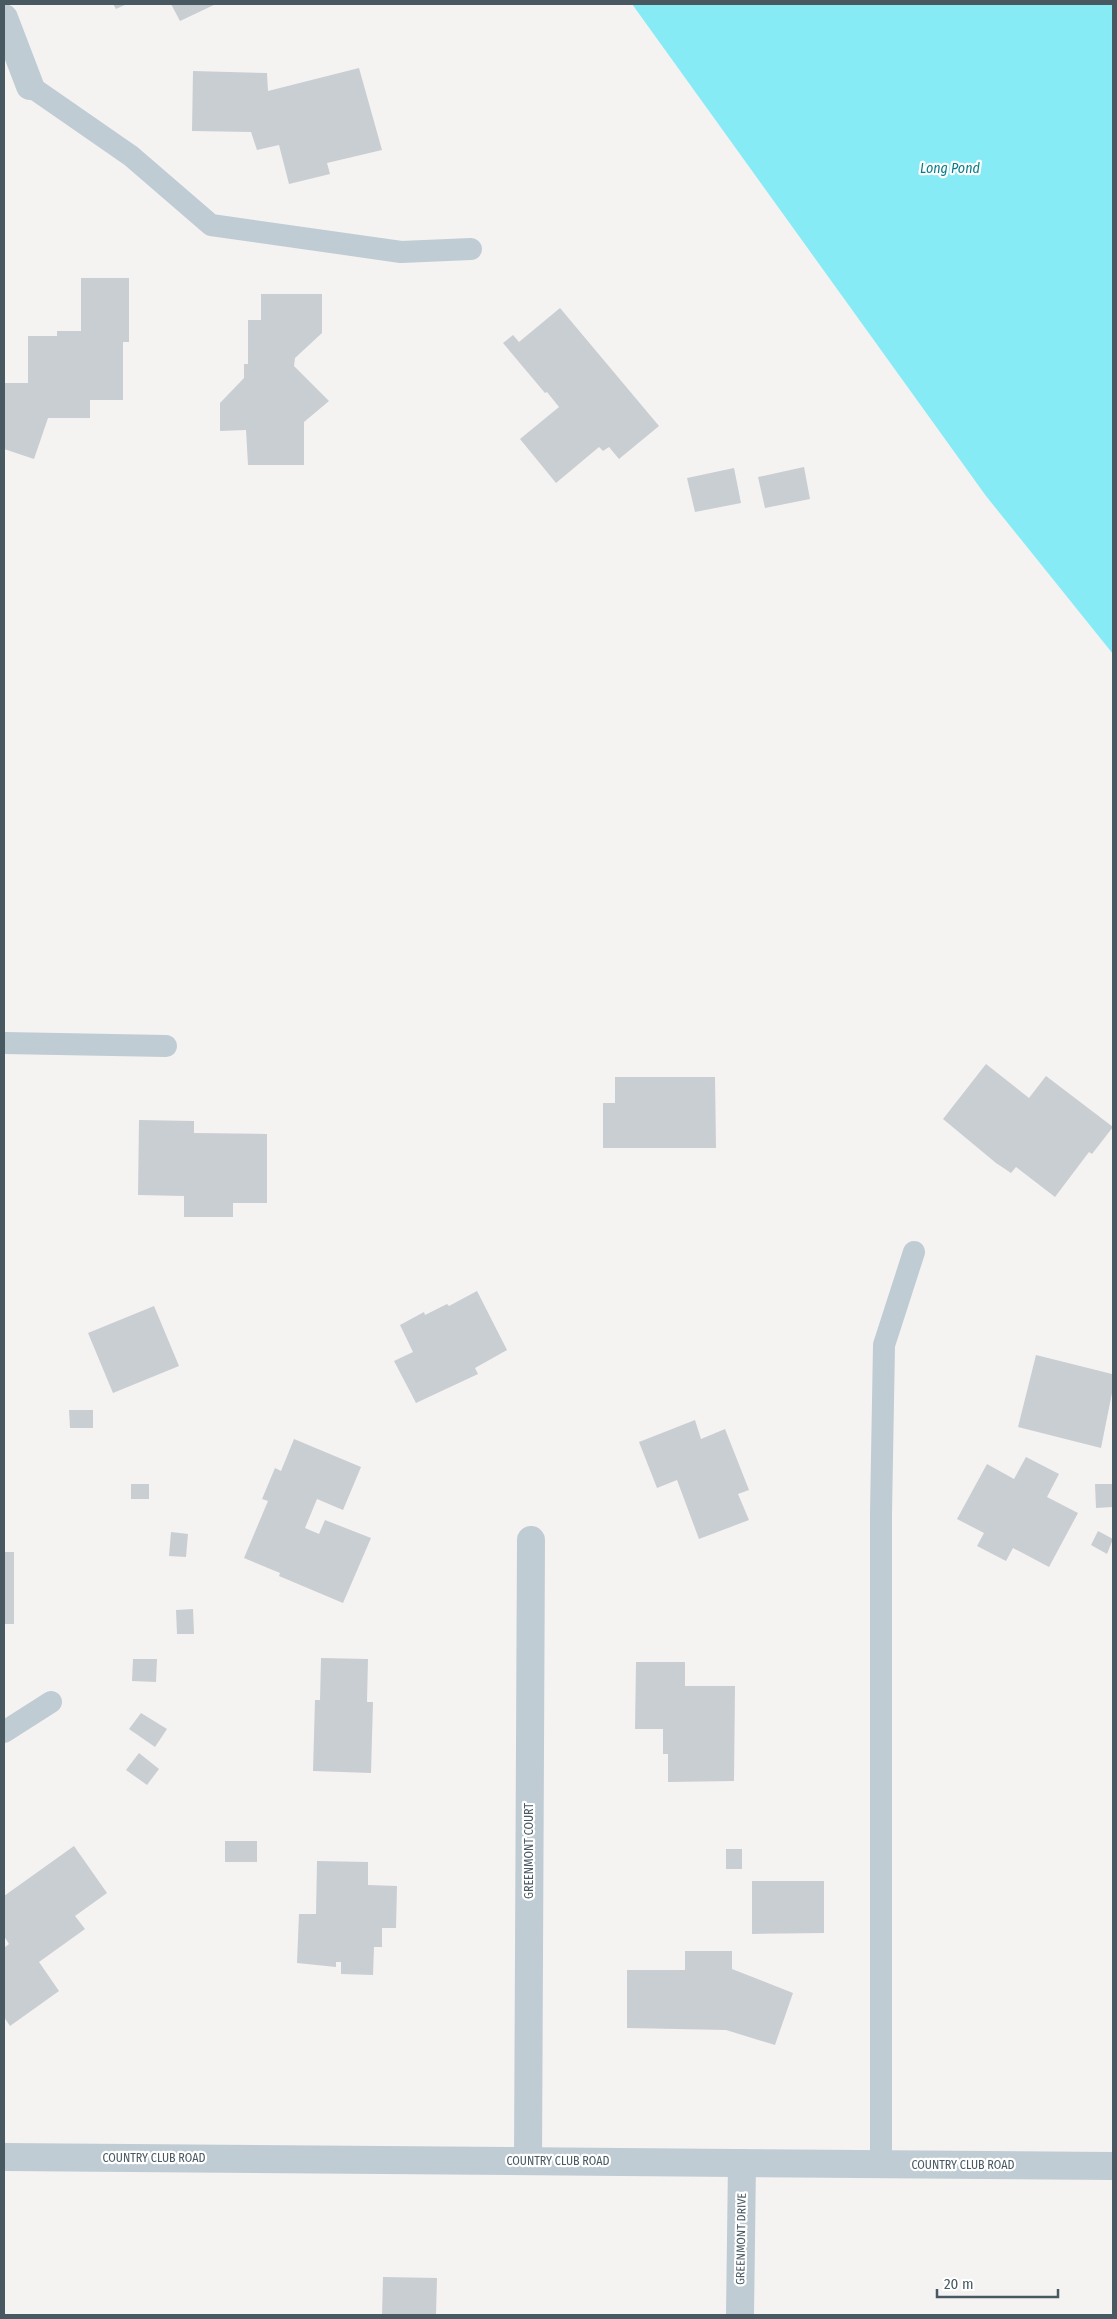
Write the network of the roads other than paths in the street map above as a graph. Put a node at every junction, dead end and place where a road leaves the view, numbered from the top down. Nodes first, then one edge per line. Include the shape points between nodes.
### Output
1 (4, 18) edge
2 (30, 86) joint
3 (472, 249) dead end
4 (4, 1043) edge
5 (166, 1046) dead end
6 (914, 1252) dead end
7 (531, 1540) dead end
8 (51, 1702) dead end
9 (4, 1732) edge
10 (4, 2157) edge
11 (528, 2161) junction
12 (742, 2163) junction
13 (881, 2164) junction
14 (1113, 2166) edge
15 (740, 2315) edge

1 - 2 street
2 - 3 lane via 131,156 211,225 400,252
4 - 5 lane
6 - 13 lane via 884,1345
7 - 11 street, GREENMONT COURT
8 - 9 lane
10 - 11 street, COUNTRY CLUB ROAD
11 - 12 street, COUNTRY CLUB ROAD
12 - 13 street, COUNTRY CLUB ROAD
12 - 15 street, GREENMONT DRIVE
13 - 14 street, COUNTRY CLUB ROAD

